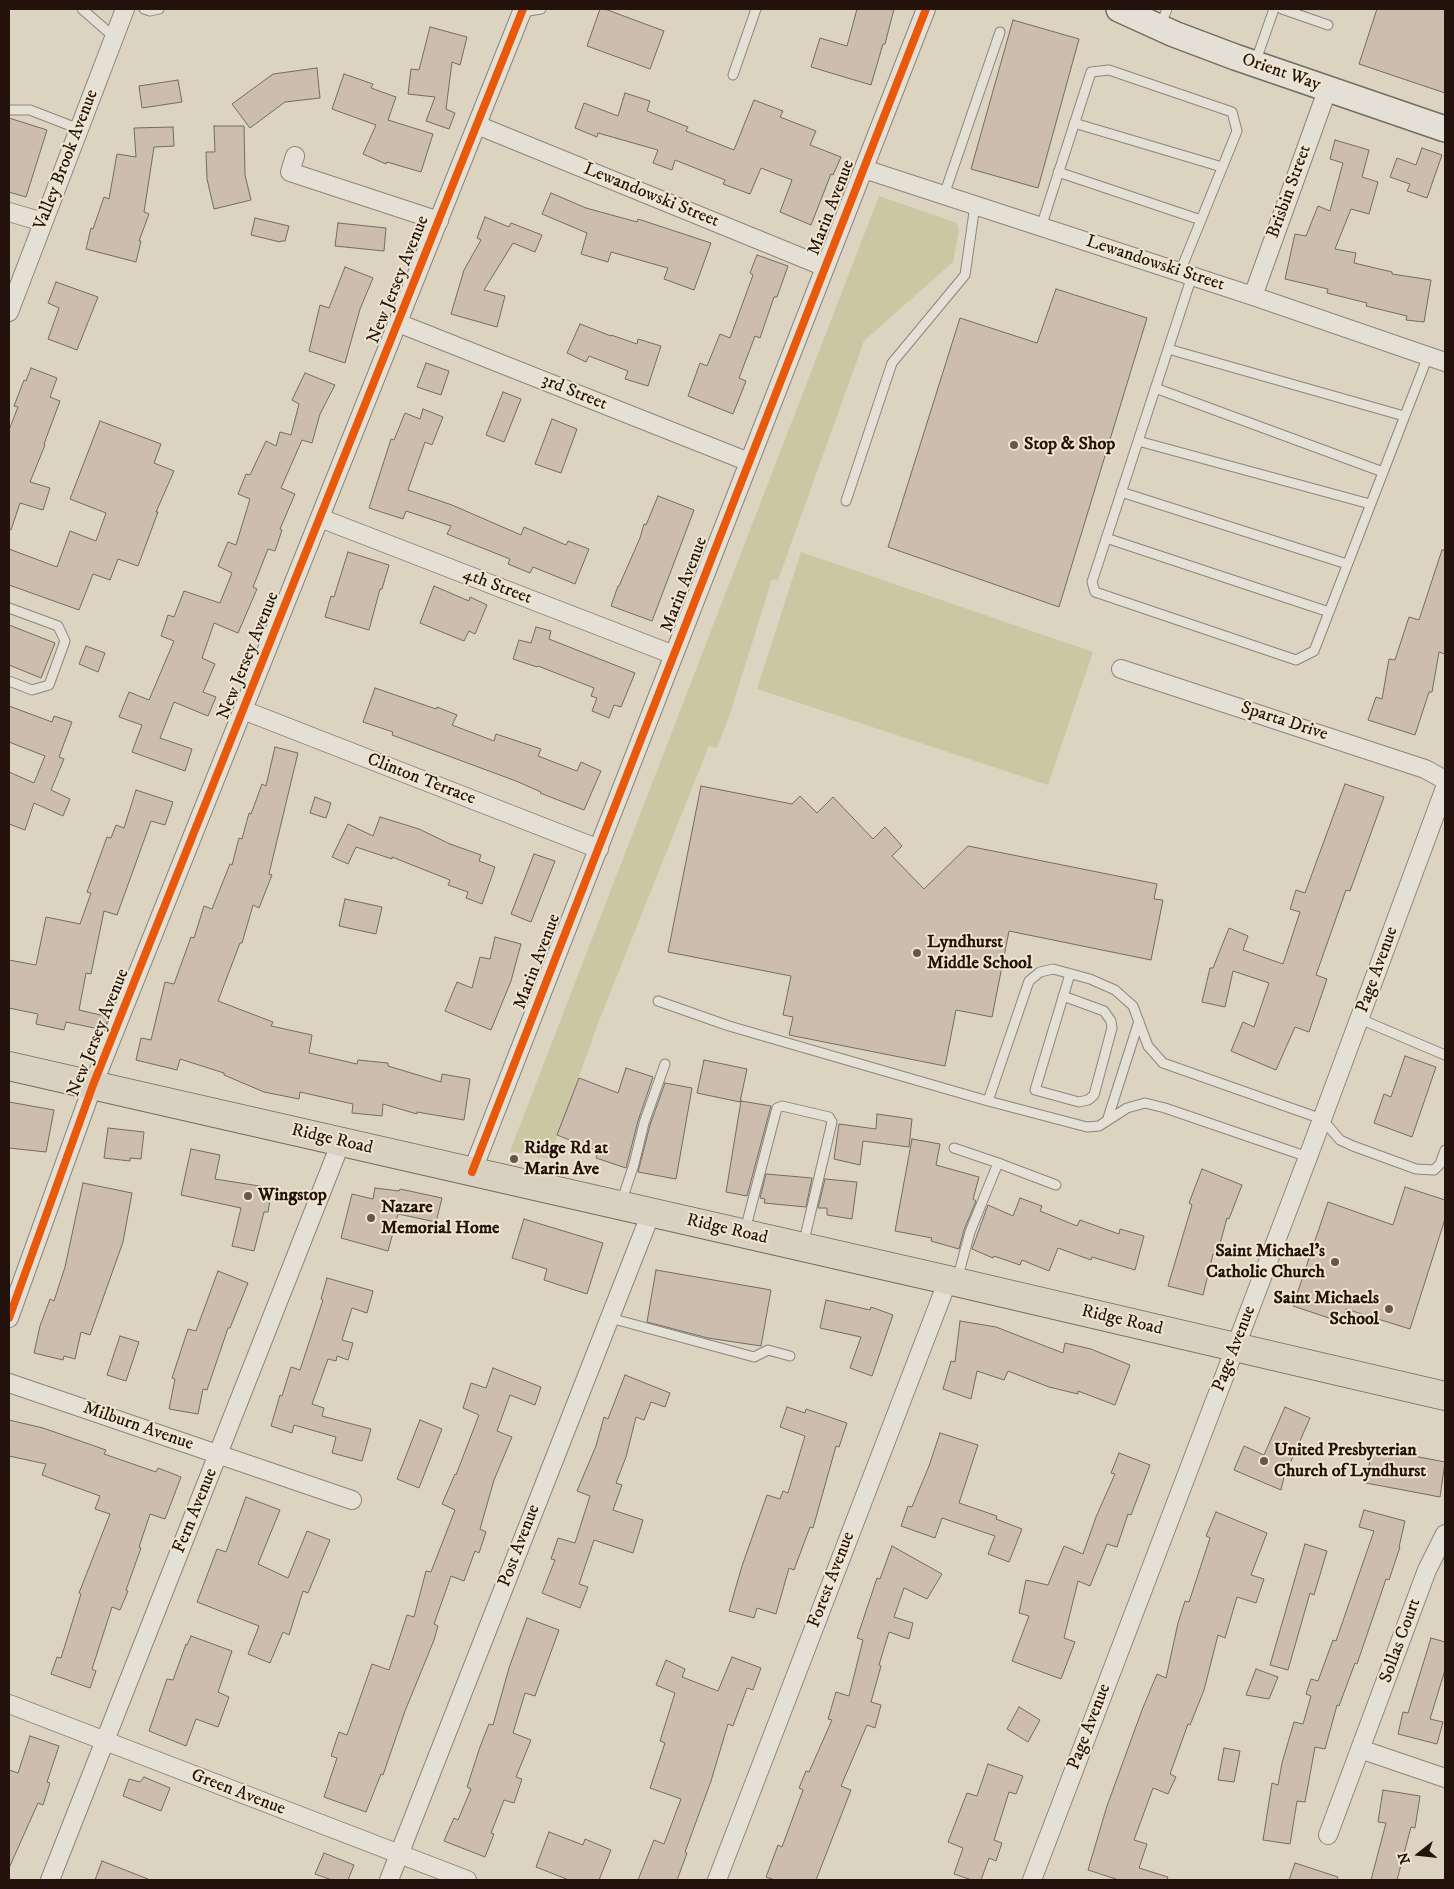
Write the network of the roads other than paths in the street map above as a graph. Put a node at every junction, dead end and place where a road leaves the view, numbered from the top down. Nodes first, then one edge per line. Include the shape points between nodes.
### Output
1 (82, 9) edge
2 (125, 9) edge
3 (144, 9) edge
4 (159, 9) edge
5 (541, 9) edge
6 (756, 9) edge
7 (926, 9) edge
8 (1119, 9) edge
9 (1274, 9) edge
10 (1282, 9) edge
11 (523, 10) edge
12 (1164, 18) edge
13 (1328, 25) dead end
14 (1000, 32) dead end
15 (114, 37) junction
16 (1255, 63) junction
17 (733, 75) dead end
18 (1328, 88) junction
19 (9, 110) edge
20 (1074, 123) junction
21 (477, 125) junction
22 (79, 129) junction
23 (1445, 129) edge
24 (295, 156) dead end
25 (1222, 168) junction
26 (864, 169) junction
27 (1058, 172) junction
28 (944, 195) junction
29 (975, 205) junction
30 (9, 212) edge
31 (1201, 220) junction
32 (439, 221) junction
33 (43, 222) junction
34 (1041, 227) junction
35 (825, 267) junction
36 (1186, 274) junction
37 (1253, 296) junction
38 (9, 312) edge
39 (398, 323) junction
40 (1168, 349) junction
41 (1428, 356) junction
42 (1445, 362) edge
43 (1155, 388) junction
44 (1404, 416) junction
45 (1138, 442) junction
46 (749, 462) junction
47 (1383, 472) junction
48 (1121, 492) junction
49 (846, 501) dead end
50 (1370, 504) junction
51 (320, 518) junction
52 (1106, 538) junction
53 (1347, 564) junction
54 (9, 608) edge
55 (1329, 612) junction
56 (674, 656) junction
57 (1121, 669) dead end
58 (9, 681) edge
59 (243, 710) junction
60 (1445, 780) edge
61 (1445, 788) edge
62 (599, 849) junction
63 (1070, 974) junction
64 (1063, 996) junction
65 (658, 1001) dead end
66 (1360, 1019) junction
67 (1140, 1020) junction
68 (1445, 1055) edge
69 (665, 1064) dead end
70 (9, 1066) edge
71 (93, 1085) junction
72 (988, 1101) junction
73 (1322, 1119) junction
74 (1107, 1121) junction
75 (341, 1142) junction
76 (954, 1148) dead end
77 (1445, 1150) edge
78 (1308, 1157) junction
79 (998, 1163) junction
80 (472, 1172) junction
81 (1056, 1185) dead end
82 (620, 1206) junction
83 (651, 1212) junction
84 (744, 1234) junction
85 (802, 1247) junction
86 (952, 1282) junction
87 (9, 1318) edge
88 (610, 1318) junction
89 (1235, 1347) junction
90 (790, 1356) dead end
91 (9, 1383) edge
92 (1445, 1396) edge
93 (218, 1454) junction
94 (352, 1500) dead end
95 (1445, 1534) edge
96 (9, 1704) edge
97 (105, 1741) junction
98 (1360, 1749) junction
99 (1445, 1778) edge
100 (1328, 1835) dead end
101 (399, 1855) junction
102 (50, 1880) edge
103 (389, 1880) edge
104 (467, 1880) edge
105 (717, 1880) edge
106 (1032, 1880) edge

1 - 15 lane
2 - 15 street, Valley Brook Avenue
3 - 4 lane
5 - 11 lane
6 - 17 lane
7 - 26 street, Marin Avenue
8 - 12 street, Orient Way
9 - 16 lane
10 - 13 lane
11 - 21 street, New Jersey Avenue
12 - 16 street, Orient Way
14 - 28 lane
15 - 22 street, Valley Brook Avenue
16 - 18 street, Orient Way
18 - 23 street, Orient Way
18 - 37 street, Brisbin Street
19 - 22 lane via 30,110
20 - 25 lane
20 - 25 lane via 1091,72 1109,70 1232,112 1237,131
20 - 27 lane
21 - 32 street, New Jersey Avenue
21 - 35 street, Lewandowski Street
22 - 33 street, Valley Brook Avenue
24 - 32 street via 290,172
25 - 31 lane
26 - 28 street, Lewandowski Street
26 - 35 street, Marin Avenue
27 - 31 lane
27 - 34 lane
28 - 29 street, Lewandowski Street
29 - 34 street, Lewandowski Street
29 - 49 lane via 965,275 892,363
30 - 33 street
31 - 36 lane
32 - 39 street, New Jersey Avenue
33 - 38 street, Valley Brook Avenue
34 - 36 street, Lewandowski Street
35 - 46 street, Marin Avenue
36 - 37 street, Lewandowski Street
36 - 40 lane
37 - 41 street, Lewandowski Street
39 - 46 street, 3rd Street
39 - 51 street, New Jersey Avenue
40 - 43 lane
40 - 44 lane
41 - 42 street, Lewandowski Street
41 - 44 lane
43 - 45 lane
43 - 47 lane
44 - 47 lane
45 - 48 lane
45 - 50 lane
46 - 56 street, Marin Avenue
47 - 50 lane
48 - 52 lane
48 - 53 lane
50 - 53 lane
51 - 56 street, 4th Street
51 - 59 street, New Jersey Avenue
52 - 55 lane
52 - 55 lane via 1092,582 1095,592 1296,660 1314,651
53 - 55 lane
54 - 58 lane via 58,626 66,642 49,685 32,690
56 - 62 street, Marin Avenue
57 - 60 street, Sparta Drive via 1425,769
59 - 62 street, Clinton Terrace
59 - 71 street, New Jersey Avenue
61 - 66 street, Page Avenue
62 - 80 street, Marin Avenue
63 - 64 lane
63 - 67 lane via 1115,990 1133,1006
63 - 72 lane via 1053,969 1040,972 1028,981
64 - 64 lane via 1035,1090 1079,1102 1094,1095 1112,1028 1111,1021 1104,1011
65 - 72 lane via 729,1026
66 - 68 lane
66 - 73 street, Page Avenue
67 - 73 lane via 1148,1046 1163,1063
67 - 74 lane
69 - 82 lane
70 - 71 main road, Ridge Road
71 - 75 main road, Ridge Road
71 - 87 street, New Jersey Avenue
72 - 74 lane via 1087,1127 1100,1126
73 - 77 lane via 1340,1140 1416,1170 1434,1170
73 - 78 street, Page Avenue
74 - 78 lane via 1127,1108 1145,1103
75 - 80 main road, Ridge Road
75 - 93 street, Fern Avenue
76 - 79 lane
78 - 89 street, Page Avenue
79 - 81 lane
79 - 86 lane
80 - 82 main road, Ridge Road
82 - 83 main road, Ridge Road
83 - 84 main road, Ridge Road
83 - 88 street, Post Avenue
84 - 85 main road, Ridge Road
84 - 85 lane via 777,1108 782,1106 829,1117 832,1122
85 - 86 main road, Ridge Road
86 - 89 main road, Ridge Road
86 - 105 street, Forest Avenue
88 - 90 lane via 754,1357 768,1350
88 - 101 street, Post Avenue
89 - 92 main road, Ridge Road
89 - 106 street, Page Avenue
91 - 93 street, Milburn Avenue
93 - 94 street, Milburn Avenue
93 - 97 street, Fern Avenue
95 - 98 street, Sollas Court via 1427,1570
96 - 97 street, Green Avenue
97 - 101 street, Green Avenue
97 - 102 street, Fern Avenue
98 - 99 street
98 - 100 street, Sollas Court
101 - 103 street, Post Avenue
101 - 104 street, Green Avenue

